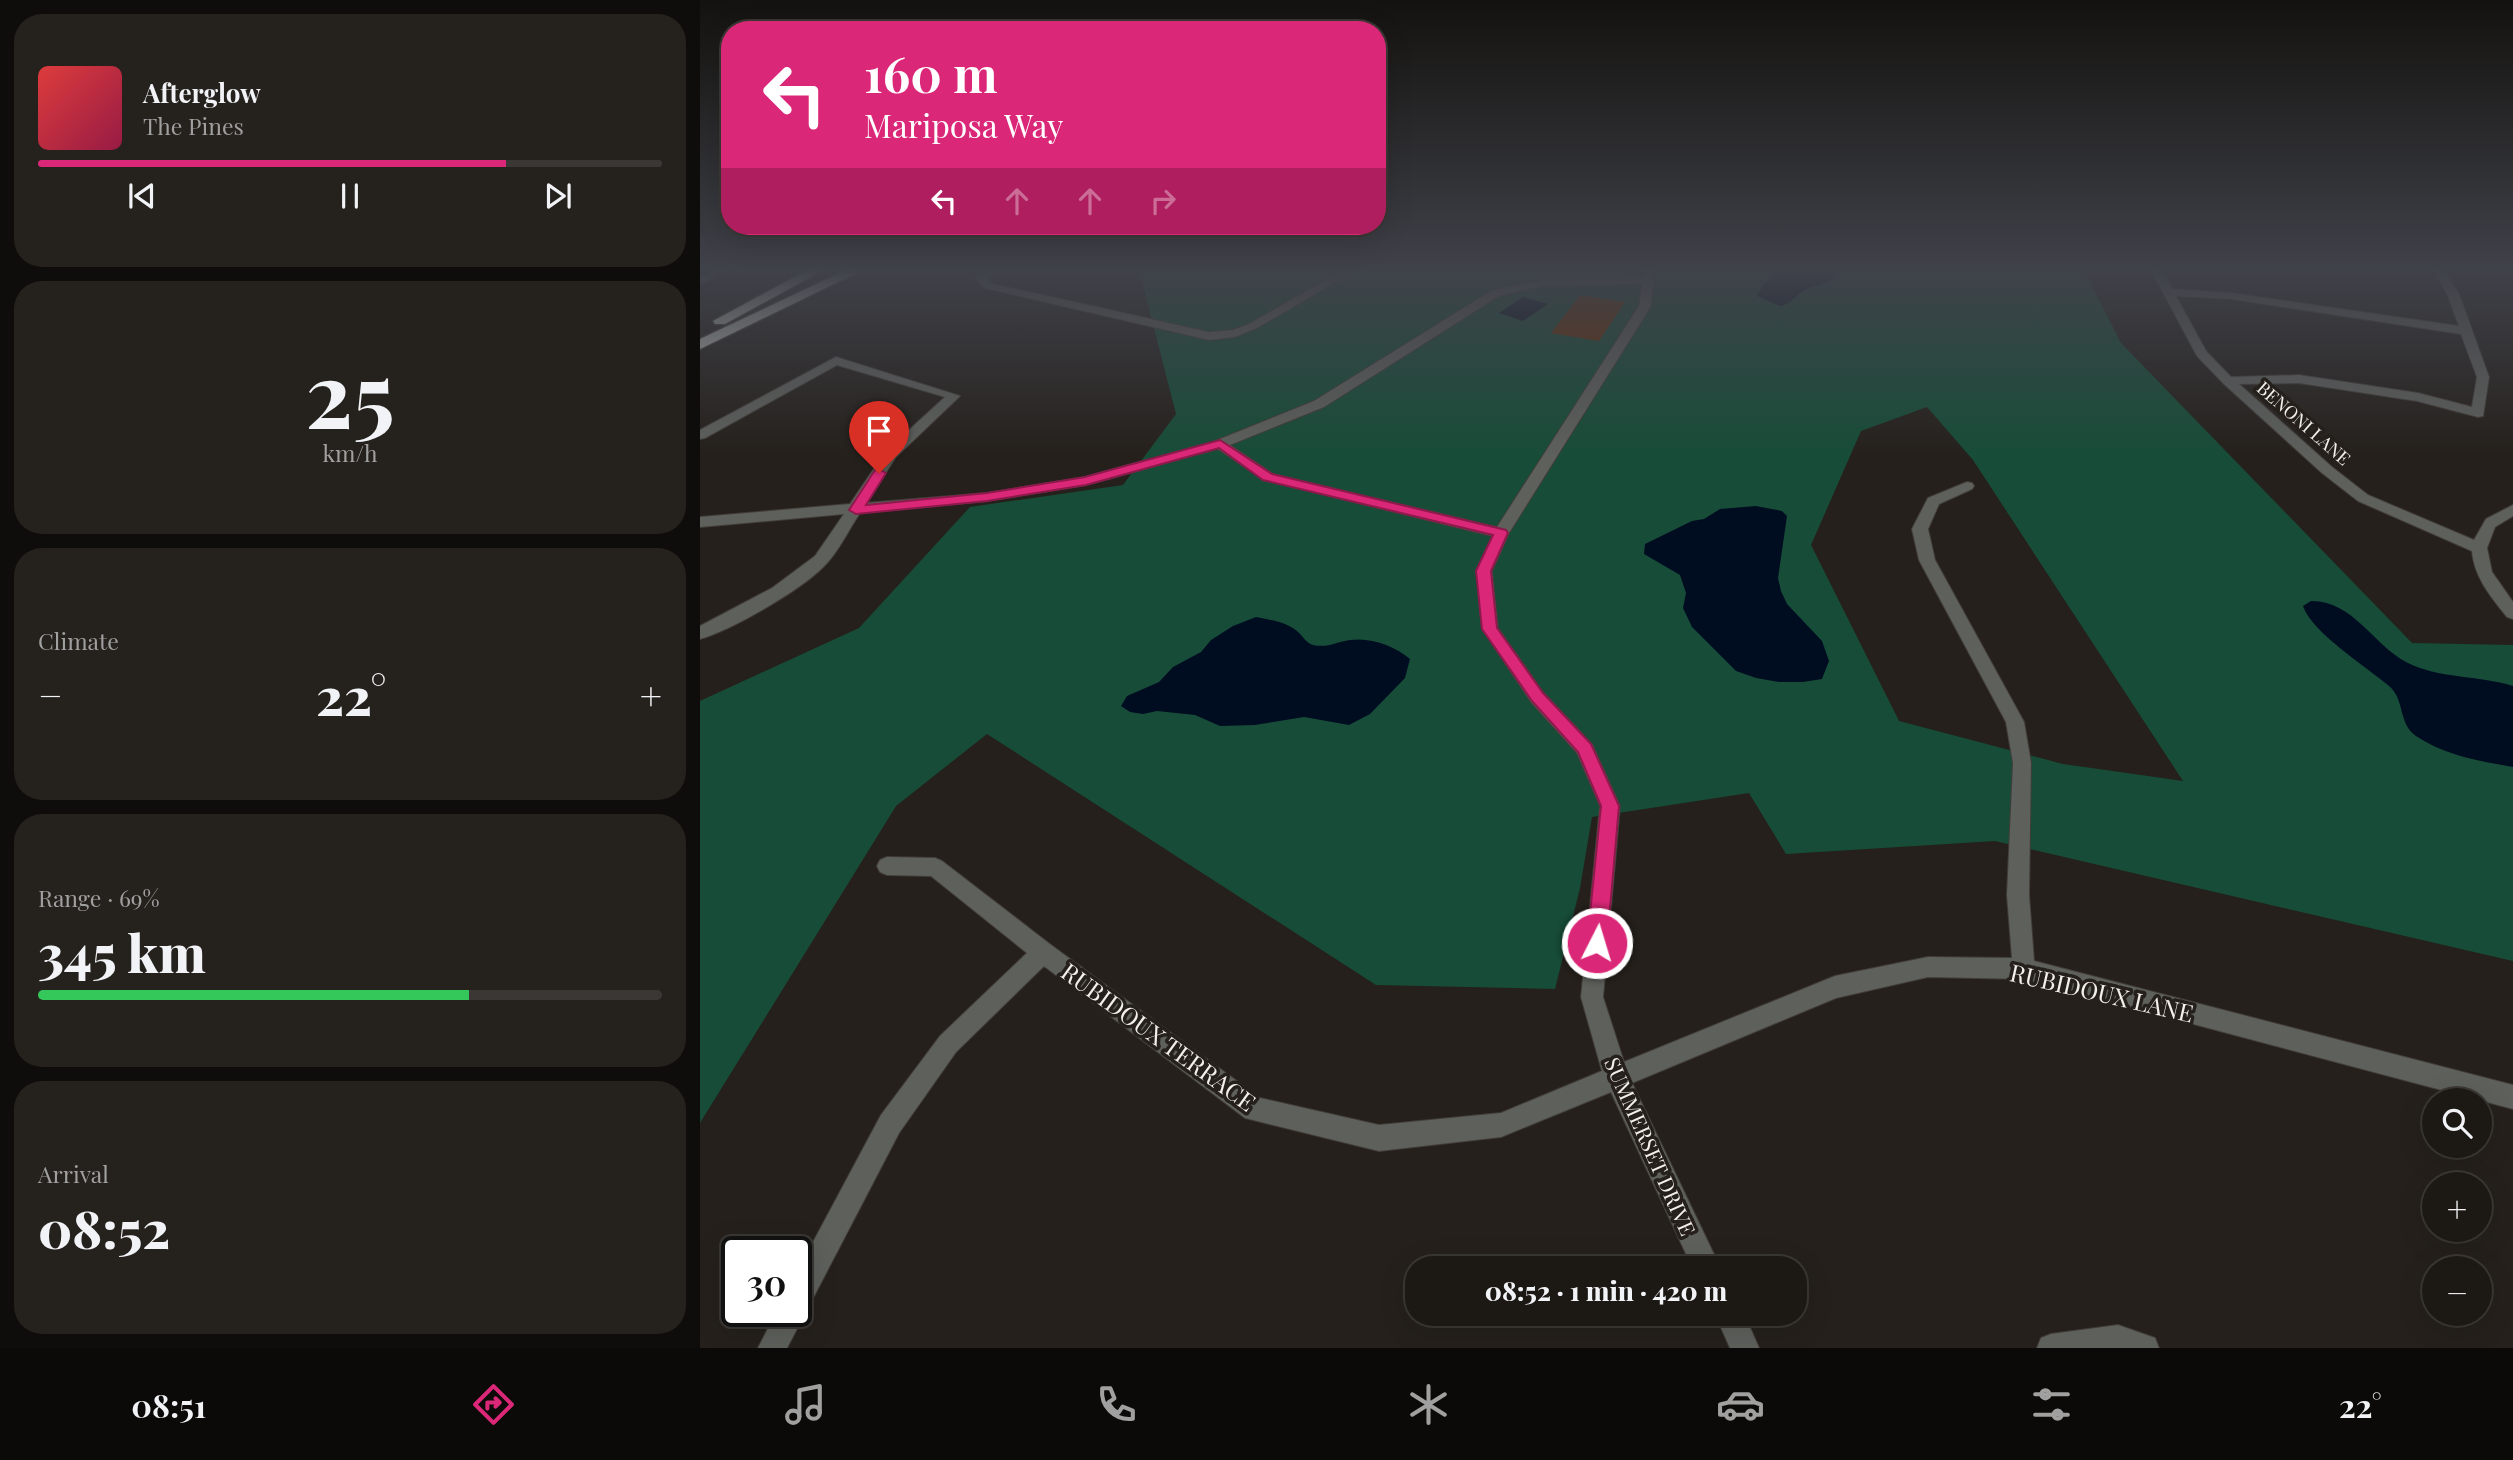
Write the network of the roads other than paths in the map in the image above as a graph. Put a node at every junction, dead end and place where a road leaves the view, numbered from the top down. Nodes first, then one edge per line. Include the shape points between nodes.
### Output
1 (722, 331) edge
2 (726, 331) edge
3 (1187, 331) edge
4 (1238, 331) edge
5 (1435, 331) edge
6 (1631, 331) edge
7 (2189, 331) edge
8 (2468, 331) edge
9 (700, 343) edge
10 (2228, 381) junction
11 (700, 435) edge
12 (1220, 444) junction
13 (1967, 486) dead end
14 (856, 510) junction
15 (2513, 510) edge
16 (700, 522) edge
17 (1501, 533) junction
18 (2479, 548) junction
19 (2513, 613) edge
20 (700, 633) edge
21 (887, 866) dead end
22 (1043, 952) junction
23 (2024, 969) junction
24 (1616, 1076) junction
25 (2513, 1097) edge
26 (1701, 1256) edge
27 (812, 1273) edge
28 (1735, 1326) edge
29 (783, 1327) edge
30 (772, 1348) edge
31 (1745, 1348) edge
32 (2051, 1348) edge
33 (2145, 1348) edge

1 - 9 highway
2 - 9 highway
3 - 4 street via 1209,336
5 - 12 street via 1319,404
6 - 17 street, SUMMERSET DRIVE
7 - 10 street, BENONI LANE via 2201,353
8 - 10 street via 2483,377 2478,413 2418,397 2300,379
10 - 18 street, BENONI LANE via 2363,498
11 - 14 street via 836,361 954,396 891,454
12 - 14 street via 1086,481
12 - 17 street via 1268,477
13 - 23 street via 1933,501 1920,529 1927,560 2015,722 2022,763 2018,895
14 - 16 street
14 - 20 street via 821,560 778,592
15 - 18 street via 2490,523
17 - 24 street, SUMMERSET DRIVE via 1484,571 1490,629 1537,697 1585,749 1610,806 1592,998
18 - 19 street via 2486,581
21 - 22 street, RUBIDOUX TERRACE via 935,867
22 - 24 street, RUBIDOUX TERRACE via 1254,1109 1379,1138 1501,1125
22 - 27 street via 948,1044 890,1124
23 - 24 street, RUBIDOUX LANE via 1928,967 1835,987
23 - 25 street, RUBIDOUX LANE
24 - 26 street, SUMMERSET DRIVE
28 - 31 street
29 - 30 street
32 - 33 street via 2118,1339

